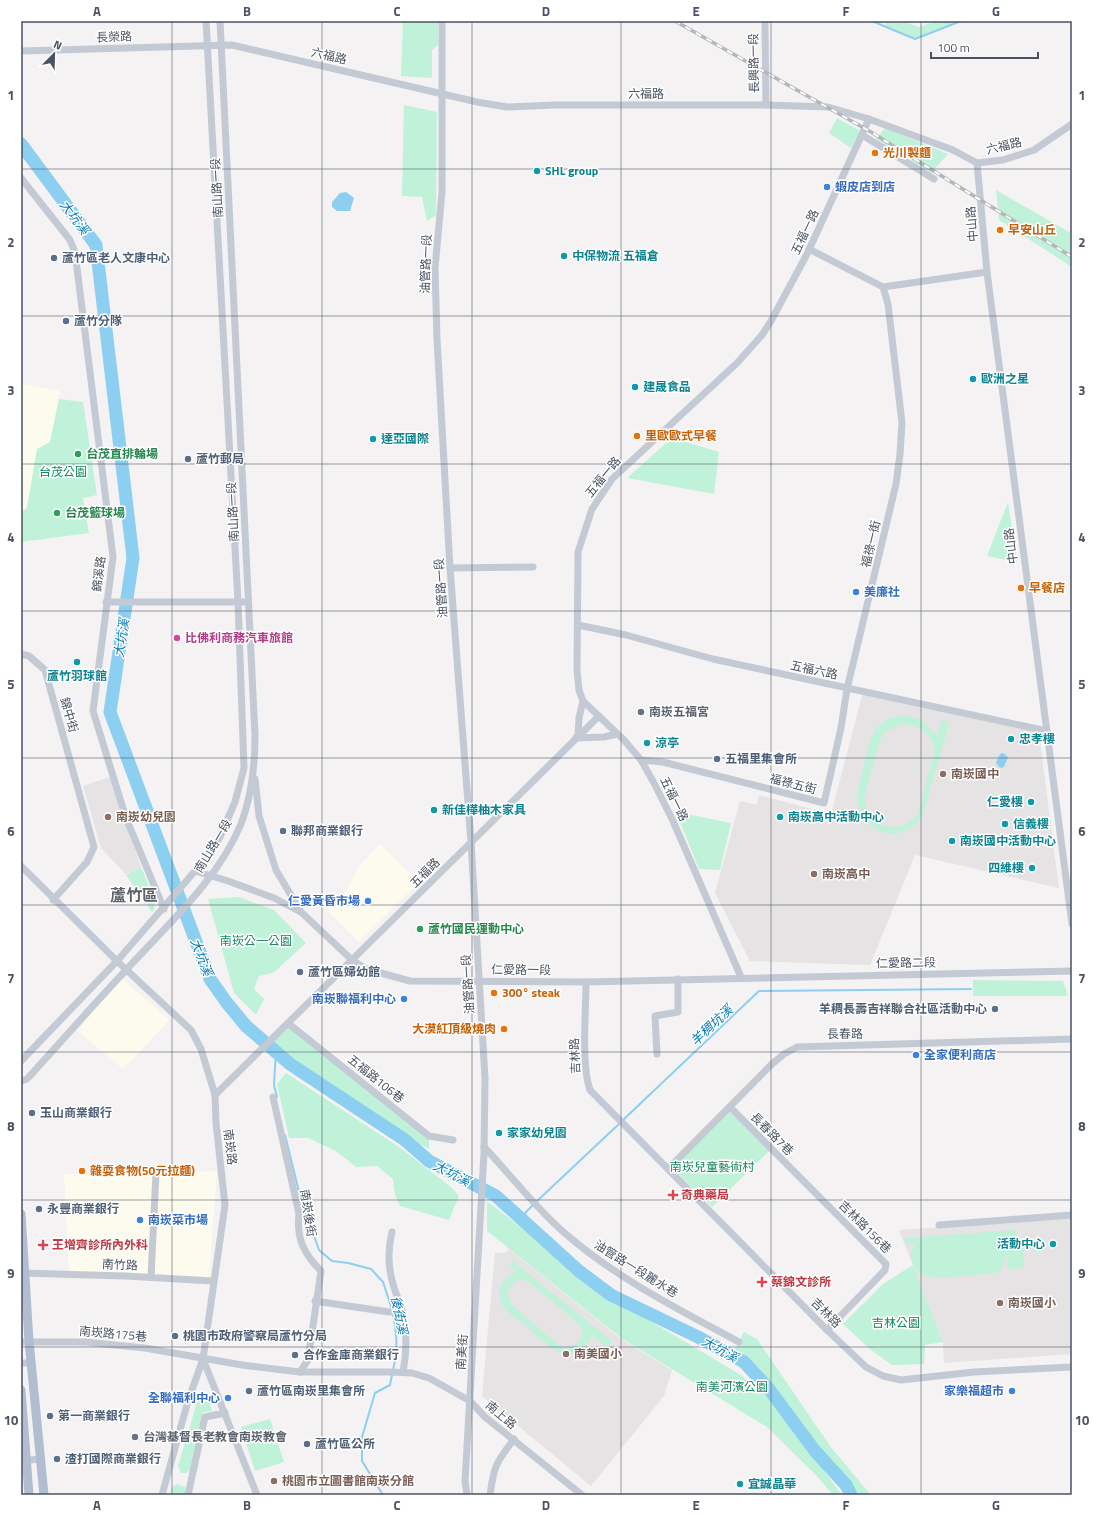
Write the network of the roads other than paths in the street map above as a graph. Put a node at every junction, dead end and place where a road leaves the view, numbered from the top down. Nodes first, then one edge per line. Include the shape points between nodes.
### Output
1 (206, 21) edge
2 (220, 21) edge
3 (442, 21) edge
4 (764, 21) edge
5 (207, 45) junction
6 (222, 45) junction
7 (21, 52) edge
8 (442, 94) junction
9 (766, 105) junction
10 (869, 119) junction
11 (1072, 124) edge
12 (862, 135) junction
13 (977, 163) junction
14 (21, 178) edge
15 (934, 179) dead end
16 (809, 249) junction
17 (987, 272) junction
18 (883, 287) junction
19 (240, 435) junction
20 (228, 436) junction
21 (533, 567) dead end
22 (450, 568) junction
23 (106, 602) junction
24 (238, 602) junction
25 (248, 602) junction
26 (578, 625) junction
27 (21, 654) edge
28 (847, 689) junction
29 (583, 701) junction
30 (599, 716) junction
31 (1047, 731) junction
32 (617, 734) junction
33 (577, 737) junction
34 (641, 760) junction
35 (255, 769) junction
36 (824, 803) joint
37 (471, 842) junction
38 (21, 866) edge
39 (195, 871) junction
40 (209, 876) junction
41 (53, 900) junction
42 (164, 908) junction
43 (301, 912) junction
44 (1072, 924) edge
45 (352, 960) junction
46 (117, 961) junction
47 (126, 970) junction
48 (1072, 971) edge
49 (741, 977) junction
50 (678, 979) junction
51 (478, 980) junction
52 (586, 982) junction
53 (289, 1024) junction
54 (1072, 1039) edge
55 (657, 1054) dead end
56 (21, 1061) edge
57 (21, 1081) edge
58 (216, 1096) junction
59 (272, 1097) dead end
60 (730, 1107) junction
61 (453, 1140) dead end
62 (484, 1151) junction
63 (668, 1169) junction
64 (156, 1173) dead end
65 (799, 1177) joint
66 (481, 1211) joint
67 (21, 1214) edge
68 (1072, 1215) edge
69 (939, 1225) dead end
70 (392, 1232) dead end
71 (23, 1273) edge
72 (151, 1277) junction
73 (213, 1281) junction
74 (315, 1301) junction
75 (401, 1311) junction
76 (826, 1330) junction
77 (25, 1341) edge
78 (739, 1342) dead end
79 (203, 1359) junction
80 (21, 1363) edge
81 (31, 1363) junction
82 (1072, 1367) edge
83 (300, 1372) junction
84 (397, 1372) junction
85 (21, 1390) edge
86 (470, 1401) junction
87 (225, 1413) junction
88 (514, 1439) junction
89 (40, 1460) junction
90 (24, 1461) edge
91 (29, 1495) edge
92 (44, 1495) edge
93 (162, 1495) edge
94 (188, 1495) edge
95 (257, 1495) edge
96 (467, 1495) edge
97 (490, 1495) edge
98 (582, 1495) edge

1 - 5 street, 南山路一段
2 - 6 street, 南山路一段
3 - 8 street, 油管路一段
4 - 9 street, 長興路一段
5 - 6 street, 六福路
5 - 7 street, 長榮路
5 - 20 street, 南山路一段
6 - 8 street, 六福路 via 232,45
6 - 19 street, 南山路一段
8 - 9 street, 六福路 via 507,107
8 - 22 street, 油管路一段 via 442,192 435,268
9 - 10 street, 六福路 via 828,107
10 - 12 street, 五福一路
10 - 13 street, 六福路 via 953,150
11 - 13 street, 六福路 via 1034,150 1003,160
12 - 15 street
12 - 16 street, 五福一路
13 - 17 street, 中山路
14 - 23 street, 錦溪路 via 70,240 75,252 113,550
16 - 18 street
16 - 26 street, 五福一路 via 778,312 762,335 716,383 619,472 602,492 592,509 578,552
17 - 18 street
17 - 31 street, 中山路
18 - 28 street, 福祿一街 via 888,304 902,423 900,454 883,542
19 - 20 street
19 - 25 street, 南山路一段
20 - 24 street, 南山路一段
21 - 22 street
22 - 37 street, 油管路一段
23 - 24 street
23 - 42 street, 錦溪路 via 93,712 126,818
24 - 25 street
24 - 39 street, 南山路一段 via 244,768 235,802 219,839
25 - 35 street, 南山路一段
26 - 28 street, 五福六路
26 - 29 street, 五福一路 via 577,670
27 - 41 street, 錦中街 via 29,656 45,670 94,847 87,862
28 - 31 street, 五福六路
28 - 36 street, 福祿一街
29 - 30 street, 五福一路
29 - 33 street
30 - 32 street, 五福一路
30 - 33 street, 五福路
31 - 44 street, 中山路
32 - 33 street via 604,737
32 - 34 street, 五福一路
33 - 37 street, 五福路
34 - 36 street, 福祿五街 via 663,762
34 - 49 street, 五福一路 via 673,821
35 - 40 street, 南山路一段 via 240,824 226,852
35 - 43 street, 仁愛路一段 via 258,816 276,870
37 - 45 street, 五福路
37 - 51 street, 油管路一段
38 - 41 street, 南崁路
39 - 40 street, 仁愛路一段
39 - 42 street, 南山路一段
40 - 43 street, 仁愛路一段 via 274,898
40 - 47 street, 南山路一段 via 198,892
41 - 46 street, 南崁路
42 - 46 street
43 - 45 street, 仁愛路一段
45 - 51 street, 仁愛路一段 via 366,968 410,981
45 - 53 street, 五福路
46 - 47 street, 南崁路
46 - 56 street
47 - 57 street via 26,1079
47 - 58 street, 南崁路 via 191,1030 201,1050
48 - 49 street, 仁愛路二段
49 - 50 street, 仁愛路一段
50 - 52 street, 仁愛路一段
50 - 55 street via 678,1012 655,1016
51 - 52 street, 仁愛路一段
51 - 62 street, 油管路一段 via 484,1054
52 - 63 street, 吉林路 via 587,1083 594,1096
53 - 58 street, 五福路
53 - 61 street, 五福路106巷 via 429,1136
54 - 60 street, 長春路 via 797,1047 772,1064
58 - 73 street, 南崁路 via 216,1123 225,1205
59 - 74 street, 南崁後街 via 299,1214 297,1227 300,1240 306,1255 321,1271
60 - 63 street, 長春路
60 - 65 street, 長春路7巷
62 - 66 street, 油管路一段
62 - 78 street, 油管路一段麗水巷 via 566,1234 599,1261
63 - 76 street, 吉林路
64 - 72 street
65 - 76 street, 吉林路156巷 via 886,1264 885,1270
66 - 86 street, 南美街
67 - 71 main road
68 - 69 street
70 - 75 street via 389,1266
71 - 72 street, 南竹路
71 - 77 main road
72 - 73 street, 南竹路
73 - 79 street, 南崁路
74 - 75 street via 389,1312
74 - 83 street, 南崁後街 via 308,1360
75 - 84 street via 406,1342
76 - 82 street, 吉林路 via 866,1367 884,1376 901,1380 974,1372
77 - 79 street, 南崁路175巷 via 85,1342 145,1348
77 - 81 main road
79 - 83 street, 南上路
79 - 87 street, 南崁路
79 - 93 street via 188,1401
80 - 81 street
81 - 89 main road
83 - 84 street, 南上路
84 - 86 street, 南上路 via 429,1378
85 - 90 main road
86 - 88 street, 南上路 via 485,1417
86 - 96 street, 南美街 via 465,1481
87 - 94 street via 205,1416
87 - 95 street, 南崁路
88 - 97 street via 496,1463
88 - 98 street, 南上路
89 - 90 street
89 - 92 main road
90 - 91 main road

